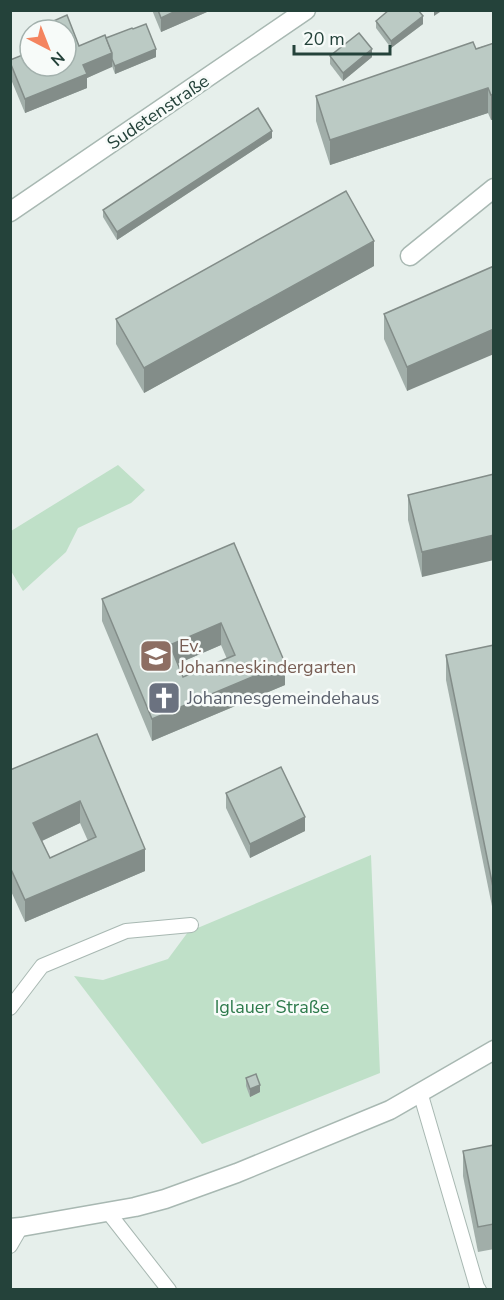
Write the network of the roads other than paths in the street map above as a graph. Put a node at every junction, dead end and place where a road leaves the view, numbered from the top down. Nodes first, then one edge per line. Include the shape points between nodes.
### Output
1 (306, 10) edge
2 (494, 188) edge
3 (10, 212) edge
4 (410, 256) dead end
5 (191, 925) dead end
6 (10, 1008) edge
7 (494, 1050) edge
8 (420, 1092) junction
9 (108, 1212) junction
10 (16, 1227) edge
11 (10, 1246) edge
12 (169, 1290) edge
13 (479, 1290) edge

1 - 3 street, Sudetenstraße
2 - 4 street
5 - 6 lane via 126,931 42,966
7 - 8 street
8 - 9 street via 390,1110 237,1173 165,1199
8 - 13 lane
9 - 10 street
9 - 12 lane
10 - 11 lane

